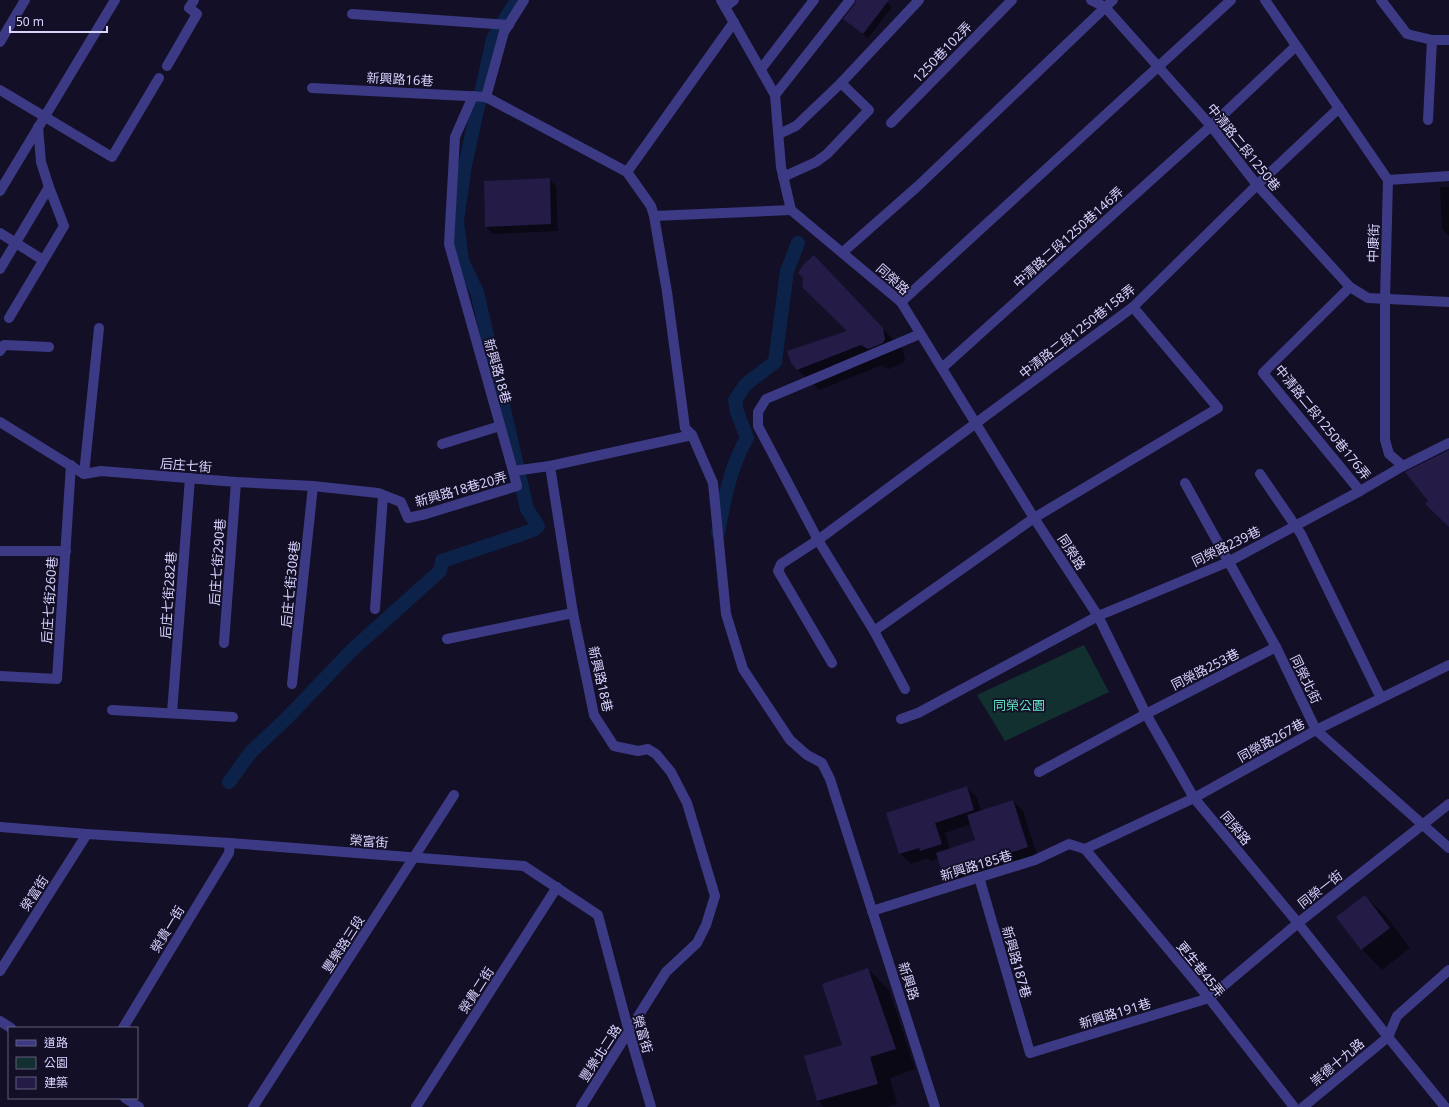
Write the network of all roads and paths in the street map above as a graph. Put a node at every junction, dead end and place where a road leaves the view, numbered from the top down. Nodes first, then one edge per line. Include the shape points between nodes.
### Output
1 (25, 0) edge
2 (114, 0) edge
3 (194, 0) edge
4 (524, 0) edge
5 (734, 0) edge
6 (814, 0) edge
7 (850, 0) edge
8 (919, 0) edge
9 (1012, 0) edge
10 (1091, 0) edge
11 (1231, 0) edge
12 (1265, 0) edge
13 (1381, 0) edge
14 (1109, 3) edge
15 (723, 4) edge
16 (352, 14) dead end
17 (734, 22) junction
18 (509, 25) junction
19 (1432, 40) junction
20 (1449, 40) edge
21 (0, 42) edge
22 (1296, 46) junction
23 (167, 66) dead end
24 (1158, 66) junction
25 (761, 69) junction
26 (160, 78) dead end
27 (841, 83) junction
28 (312, 88) dead end
29 (0, 90) edge
30 (775, 95) junction
31 (474, 96) junction
32 (486, 97) junction
33 (1338, 108) junction
34 (44, 117) junction
35 (1428, 120) dead end
36 (891, 123) dead end
37 (1212, 126) junction
38 (38, 127) junction
39 (779, 134) junction
40 (627, 172) junction
41 (1449, 176) edge
42 (784, 177) junction
43 (1388, 180) junction
44 (1257, 185) junction
45 (49, 187) junction
46 (0, 191) edge
47 (791, 210) junction
48 (654, 216) junction
49 (0, 233) edge
50 (15, 243) junction
51 (843, 252) junction
52 (43, 260) junction
53 (0, 268) edge
54 (1350, 287) junction
55 (1385, 299) junction
56 (901, 302) junction
57 (1449, 302) edge
58 (1133, 307) junction
59 (9, 318) dead end
60 (99, 328) dead end
61 (920, 334) junction
62 (49, 347) dead end
63 (0, 351) edge
64 (942, 368) junction
65 (0, 422) edge
66 (975, 424) junction
67 (500, 426) junction
68 (692, 435) junction
69 (1449, 443) edge
70 (442, 444) dead end
71 (71, 465) junction
72 (550, 466) junction
73 (1403, 466) junction
74 (513, 471) junction
75 (84, 474) junction
76 (1260, 474) dead end
77 (190, 478) junction
78 (236, 482) junction
79 (1185, 483) dead end
80 (313, 486) junction
81 (1360, 491) junction
82 (383, 496) junction
83 (1034, 518) junction
84 (1296, 526) junction
85 (818, 540) junction
86 (0, 551) edge
87 (66, 551) junction
88 (1228, 562) junction
89 (375, 609) dead end
90 (573, 613) junction
91 (1098, 616) junction
92 (874, 631) junction
93 (447, 639) dead end
94 (224, 643) dead end
95 (1276, 647) junction
96 (832, 663) dead end
97 (1449, 665) edge
98 (0, 676) edge
99 (292, 684) dead end
100 (905, 689) dead end
101 (1382, 698) junction
102 (112, 710) dead end
103 (172, 713) junction
104 (1146, 714) junction
105 (233, 717) dead end
106 (900, 719) dead end
107 (1316, 730) junction
108 (614, 746) joint
109 (1039, 772) dead end
110 (454, 795) dead end
111 (1194, 798) junction
112 (1449, 804) edge
113 (1422, 825) junction
114 (0, 827) edge
115 (87, 834) junction
116 (230, 843) junction
117 (1449, 848) edge
118 (1085, 849) junction
119 (414, 858) junction
120 (980, 878) junction
121 (557, 887) junction
122 (872, 912) junction
123 (1298, 923) junction
124 (1449, 970) edge
125 (0, 971) edge
126 (1209, 998) junction
127 (0, 1021) edge
128 (9, 1027) edge
129 (123, 1027) edge
130 (629, 1032) junction
131 (1388, 1037) junction
132 (1030, 1053) joint
133 (127, 1099) edge
134 (139, 1107) edge
135 (253, 1107) edge
136 (416, 1107) edge
137 (581, 1107) edge
138 (651, 1107) edge
139 (935, 1107) edge
140 (1294, 1107) edge
141 (1303, 1107) edge
142 (1445, 1107) edge

1 - 21 street
2 - 34 street
3 - 23 street via 189,8 197,14
4 - 18 street
5 - 15 street
6 - 25 street
7 - 30 street
8 - 27 street
9 - 36 street, 1250巷102弄
10 - 14 street, 中清路二段1250巷
11 - 24 street
12 - 22 street
13 - 19 street via 1407,34
14 - 24 street, 中清路二段1250巷
14 - 51 street via 918,186
15 - 17 street
16 - 18 street
17 - 25 street
17 - 40 street
18 - 32 street via 504,32
19 - 20 street
19 - 35 street
22 - 33 street
22 - 37 street, 中清路二段1250巷146弄
24 - 37 street, 中清路二段1250巷
24 - 56 street
25 - 30 street
26 - 34 street via 112,157
27 - 39 street via 796,126
27 - 42 street via 869,110 827,154
28 - 31 street, 新興路16巷
29 - 34 street
30 - 39 street
31 - 32 street, 新興路16巷
31 - 67 street, 新興路18巷 via 455,137 450,244
32 - 40 street
33 - 43 street
33 - 44 street, 中清路二段1250巷158弄
34 - 38 street
37 - 44 street, 中清路二段1250巷
37 - 64 street, 中清路二段1250巷146弄
38 - 45 street via 41,162
38 - 46 street
39 - 42 street
40 - 48 street, 新興路 via 651,206
41 - 43 street
42 - 47 street
43 - 55 street, 中康街
44 - 54 street, 中清路二段1250巷
44 - 58 street, 中清路二段1250巷158弄
45 - 50 street
45 - 52 street via 64,226
47 - 48 street
47 - 51 street, 同榮路
48 - 68 street, 新興路 via 685,428
49 - 50 street
50 - 52 street
50 - 53 street
51 - 56 street, 同榮路
52 - 59 street
54 - 55 street, 中清路二段1250巷 via 1368,298
54 - 81 street, 中清路二段1250巷176弄 via 1263,372
55 - 57 street, 中清路二段1250巷
55 - 73 street, 中康街 via 1385,440 1389,454
56 - 61 street, 同榮路
58 - 66 street, 中清路二段1250巷158弄
58 - 83 street via 1218,408
60 - 75 street
61 - 64 street, 同榮路
61 - 85 street via 766,399 758,412 758,426
62 - 63 street via 4,345
64 - 66 street, 同榮路
65 - 71 street
66 - 83 street, 同榮路
66 - 85 street, 中清路二段1250巷158弄
67 - 70 street
67 - 74 street, 新興路18巷
68 - 72 street
68 - 122 street, 新興路 via 713,483 726,614 743,669 790,740 807,755 822,763 830,778
69 - 73 street
71 - 75 street
71 - 87 street, 后庄七街260巷
72 - 74 street
72 - 90 street, 新興路18巷
73 - 81 street, 中清路二段1250巷176弄
74 - 82 street, 新興路18巷20弄 via 517,486 408,518 401,502
75 - 77 street, 后庄七街 via 101,471
76 - 84 street
77 - 78 street, 后庄七街
77 - 103 street, 后庄七街282巷
78 - 80 street, 后庄七街
78 - 94 street, 后庄七街290巷
79 - 88 street, 同榮北街
80 - 82 street, 后庄七街 via 378,493
80 - 99 street, 后庄七街308巷
81 - 84 street, 同榮路239巷
82 - 89 street
83 - 91 street, 同榮路
83 - 92 street
84 - 88 street, 同榮路239巷
84 - 101 street
85 - 92 street
85 - 96 street, 中清路二段1250巷158弄 via 781,564 778,571
86 - 87 street
87 - 98 street, 后庄七街260巷 via 57,679
88 - 91 street, 同榮路239巷
88 - 95 street, 同榮北街
90 - 93 street
90 - 108 street, 新興路18巷 via 594,715
91 - 104 street, 同榮路
91 - 106 street, 同榮路239巷 via 918,713
92 - 100 street
95 - 104 street, 同榮路253巷
95 - 107 street, 同榮北街
97 - 101 street, 同榮路267巷
101 - 107 street, 同榮路267巷
102 - 103 street
103 - 105 street
104 - 109 street, 同榮路253巷
104 - 111 street, 同榮路
107 - 111 street, 同榮路267巷
107 - 113 street, 同榮北街
108 - 130 street, 豐樂北二路 via 638,751 648,749 656,754 671,772 687,803 715,896 697,943 666,972
110 - 119 street, 豐樂路三段
111 - 118 street, 同榮路267巷
111 - 123 street, 同榮路
112 - 113 street, 同榮一街
113 - 117 street, 同榮北街
113 - 123 street, 同榮一街
114 - 115 street
115 - 116 street, 榮富街
115 - 125 street, 榮富街
116 - 119 street, 榮富街
116 - 129 street, 榮貴一街 via 229,853
118 - 120 street, 新興路185巷 via 1069,844 1035,860
118 - 126 street, 更生巷45弄
119 - 121 street, 榮富街 via 524,866
119 - 135 street, 豐樂路三段
120 - 122 street, 新興路185巷
120 - 132 street, 新興路187巷
121 - 130 street, 榮富街 via 598,915
121 - 136 street, 榮貴二街
122 - 139 street, 新興路
123 - 126 street, 同榮一街
123 - 131 street, 同榮路
124 - 131 street via 1397,1016
126 - 132 street, 新興路191巷
126 - 140 street, 更生巷45弄
127 - 128 street
130 - 137 street, 豐樂北二路
130 - 138 street, 榮富街
131 - 141 street, 崇德十九路
131 - 142 street, 同榮路
133 - 134 street

